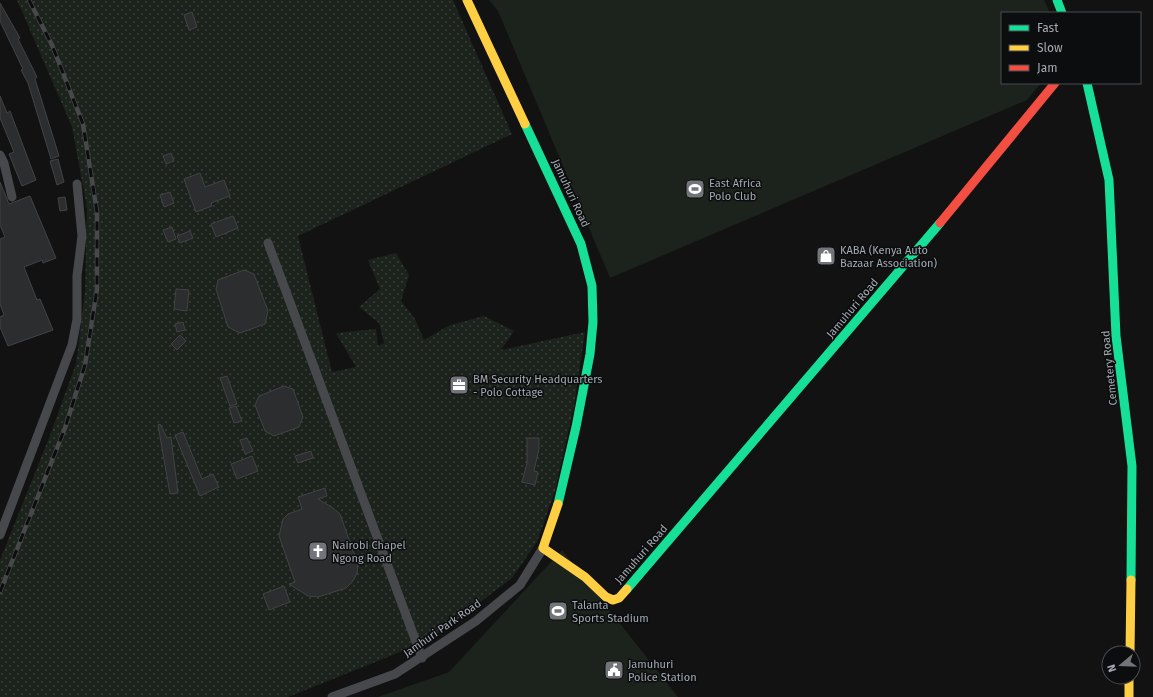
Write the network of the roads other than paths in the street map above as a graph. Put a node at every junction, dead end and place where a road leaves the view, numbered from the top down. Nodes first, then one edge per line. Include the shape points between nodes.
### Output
1 (467, 0) edge
2 (1057, 0) edge
3 (1062, 12) edge
4 (1054, 84) edge
5 (1087, 84) edge
6 (0, 155) edge
7 (77, 184) dead end
8 (12, 197) dead end
9 (268, 243) dead end
10 (0, 535) edge
11 (543, 548) junction
12 (1130, 645) edge
13 (422, 658) junction
14 (1129, 685) edge
15 (332, 697) edge
16 (1129, 697) edge

1 - 11 street, Jamuhuri Road via 581,244 592,286 593,322 584,391 556,511
2 - 3 street
4 - 11 street, Jamuhuri Road via 969,188 619,598 613,600 606,597 585,577
5 - 12 street, Cemetery Road via 1109,180 1116,336 1132,466
6 - 8 street
7 - 10 street via 82,236 77,276 77,320 72,345
9 - 13 street
11 - 13 street, Jamhuri Park Road via 520,585 476,621
13 - 15 street, Jamhuri Park Road via 395,674
14 - 16 street

